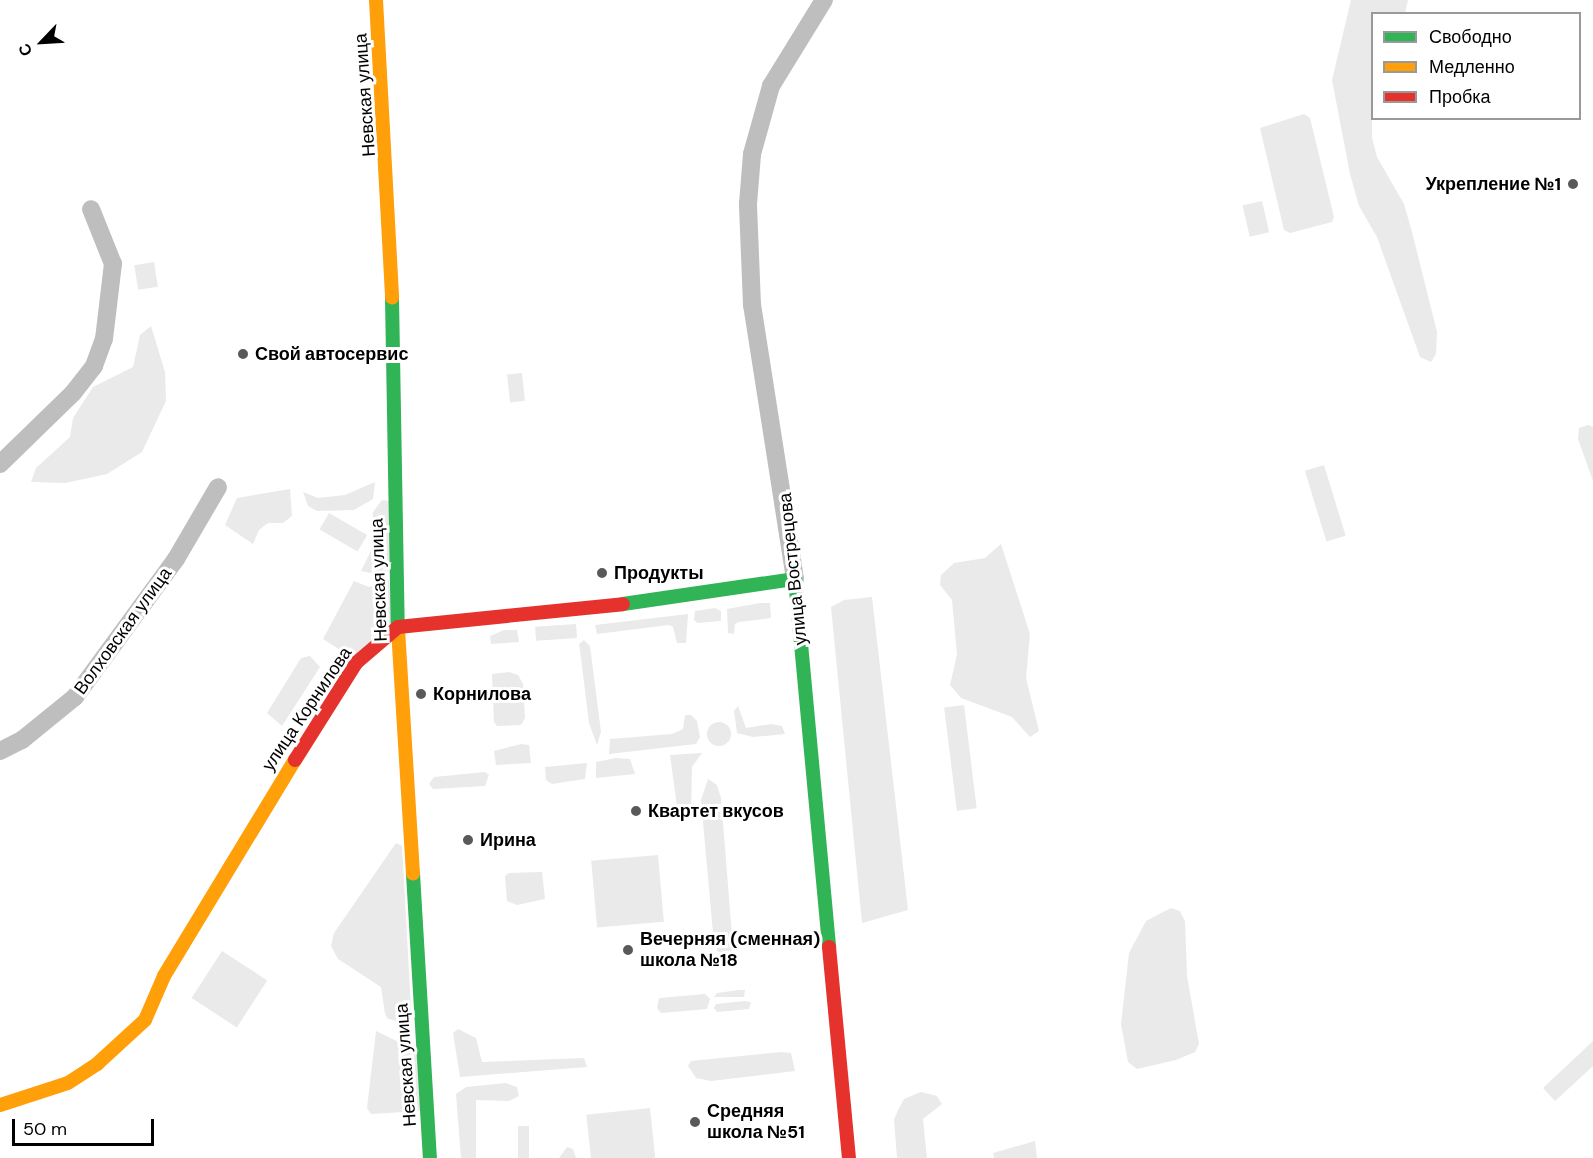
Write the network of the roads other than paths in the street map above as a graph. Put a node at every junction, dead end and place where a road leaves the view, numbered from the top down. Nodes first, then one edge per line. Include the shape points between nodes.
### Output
1 (376, 0) edge
2 (825, 0) edge
3 (91, 208) dead end
4 (0, 464) edge
5 (218, 487) dead end
6 (795, 579) junction
7 (398, 627) junction
8 (0, 750) edge
9 (0, 1105) edge
10 (430, 1158) edge
11 (849, 1158) edge

1 - 7 street, Невская улица via 387,150 394,347
2 - 6 street, улица Вострецова via 771,86 752,154 748,204 752,304
3 - 4 street via 113,264 104,339 93,366 73,393
5 - 8 street, Волховская улица via 176,559 75,698 22,740
6 - 7 street via 591,609
6 - 11 street, улица Вострецова
7 - 9 street, улица Корнилова via 356,663 238,849 164,976 146,1020 97,1064 68,1083
7 - 10 street, Невская улица

